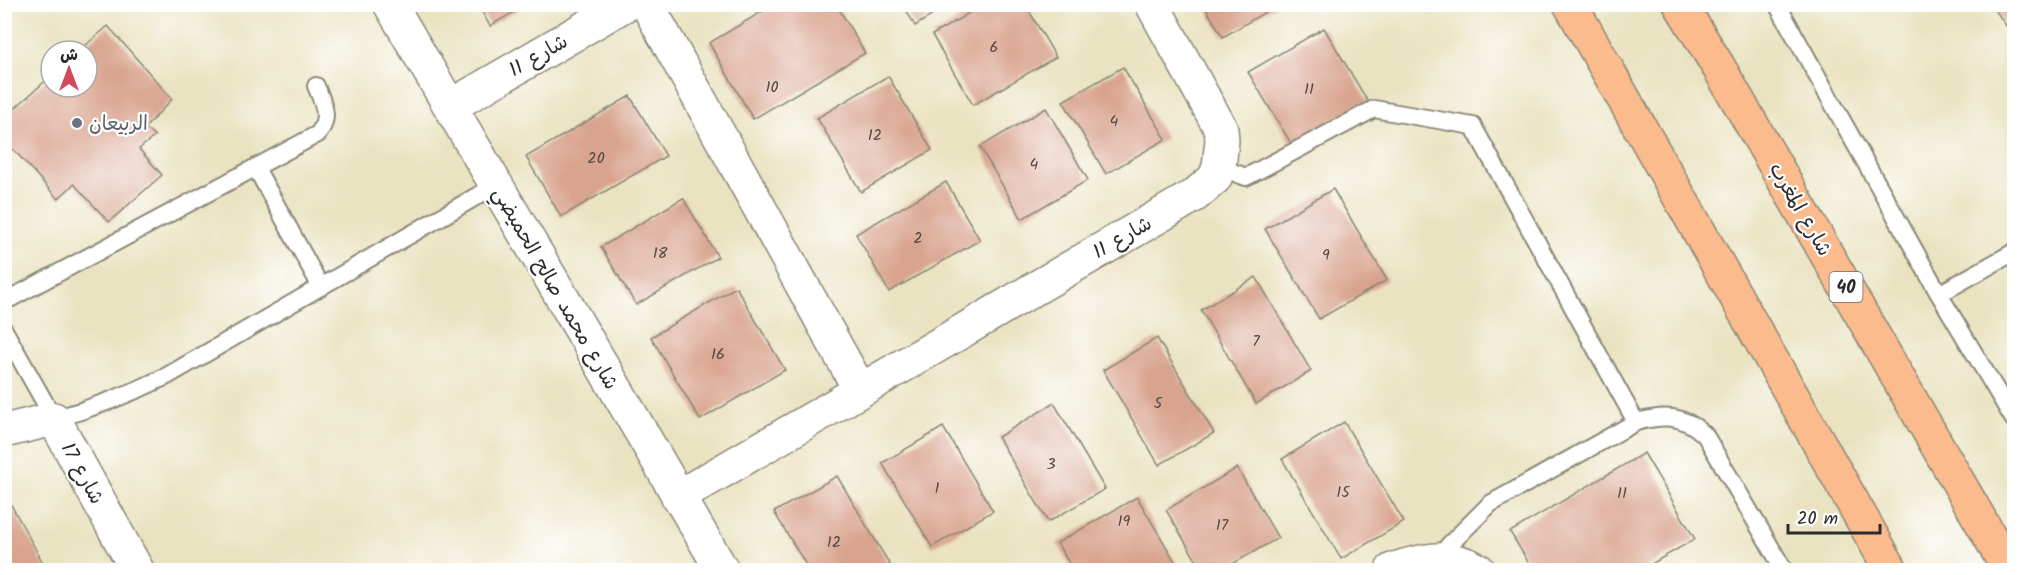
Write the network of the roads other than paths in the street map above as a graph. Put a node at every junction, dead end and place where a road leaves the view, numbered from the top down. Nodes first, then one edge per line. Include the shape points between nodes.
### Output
1 (390, 4) edge
2 (626, 4) edge
3 (647, 4) edge
4 (1152, 4) edge
5 (1570, 4) edge
6 (1680, 4) edge
7 (1777, 4) edge
8 (316, 86) dead end
9 (451, 106) junction
10 (1219, 167) junction
11 (256, 168) junction
12 (496, 185) junction
13 (2014, 252) edge
14 (321, 287) junction
15 (1939, 294) junction
16 (4, 302) edge
17 (4, 330) edge
18 (860, 390) junction
19 (54, 419) junction
20 (2014, 420) edge
21 (1636, 422) junction
22 (4, 432) edge
23 (678, 497) junction
24 (1437, 560) junction
25 (137, 570) edge
26 (722, 570) edge
27 (1392, 570) edge
28 (1478, 570) edge
29 (1784, 570) edge
30 (1889, 570) edge
31 (2009, 570) edge

1 - 9 street, شارع محمد صالح الحميضي
2 - 9 street, شارع 11
3 - 18 street
4 - 10 street via 1221,129
5 - 30 highway
6 - 31 highway, شارع المغرب / 40
7 - 15 lane
8 - 11 lane via 326,111 323,127 311,138
9 - 12 street, شارع محمد صالح الحميضي
10 - 18 street, شارع 11 via 1215,178 1195,195
10 - 21 lane via 1246,177 1374,109 1473,126
11 - 14 lane
11 - 16 lane
12 - 14 lane
12 - 23 street, شارع محمد صالح الحميضي
13 - 15 lane
14 - 19 lane via 167,376 130,394
15 - 20 lane
17 - 19 lane
18 - 23 street, شارع 11
19 - 22 street, شارع 17
19 - 25 street, شارع 17
21 - 24 lane via 1490,504
21 - 29 lane via 1651,418 1683,419 1694,424 1705,435
23 - 26 street, شارع محمد صالح الحميضي
24 - 27 street
24 - 28 street via 1450,560

